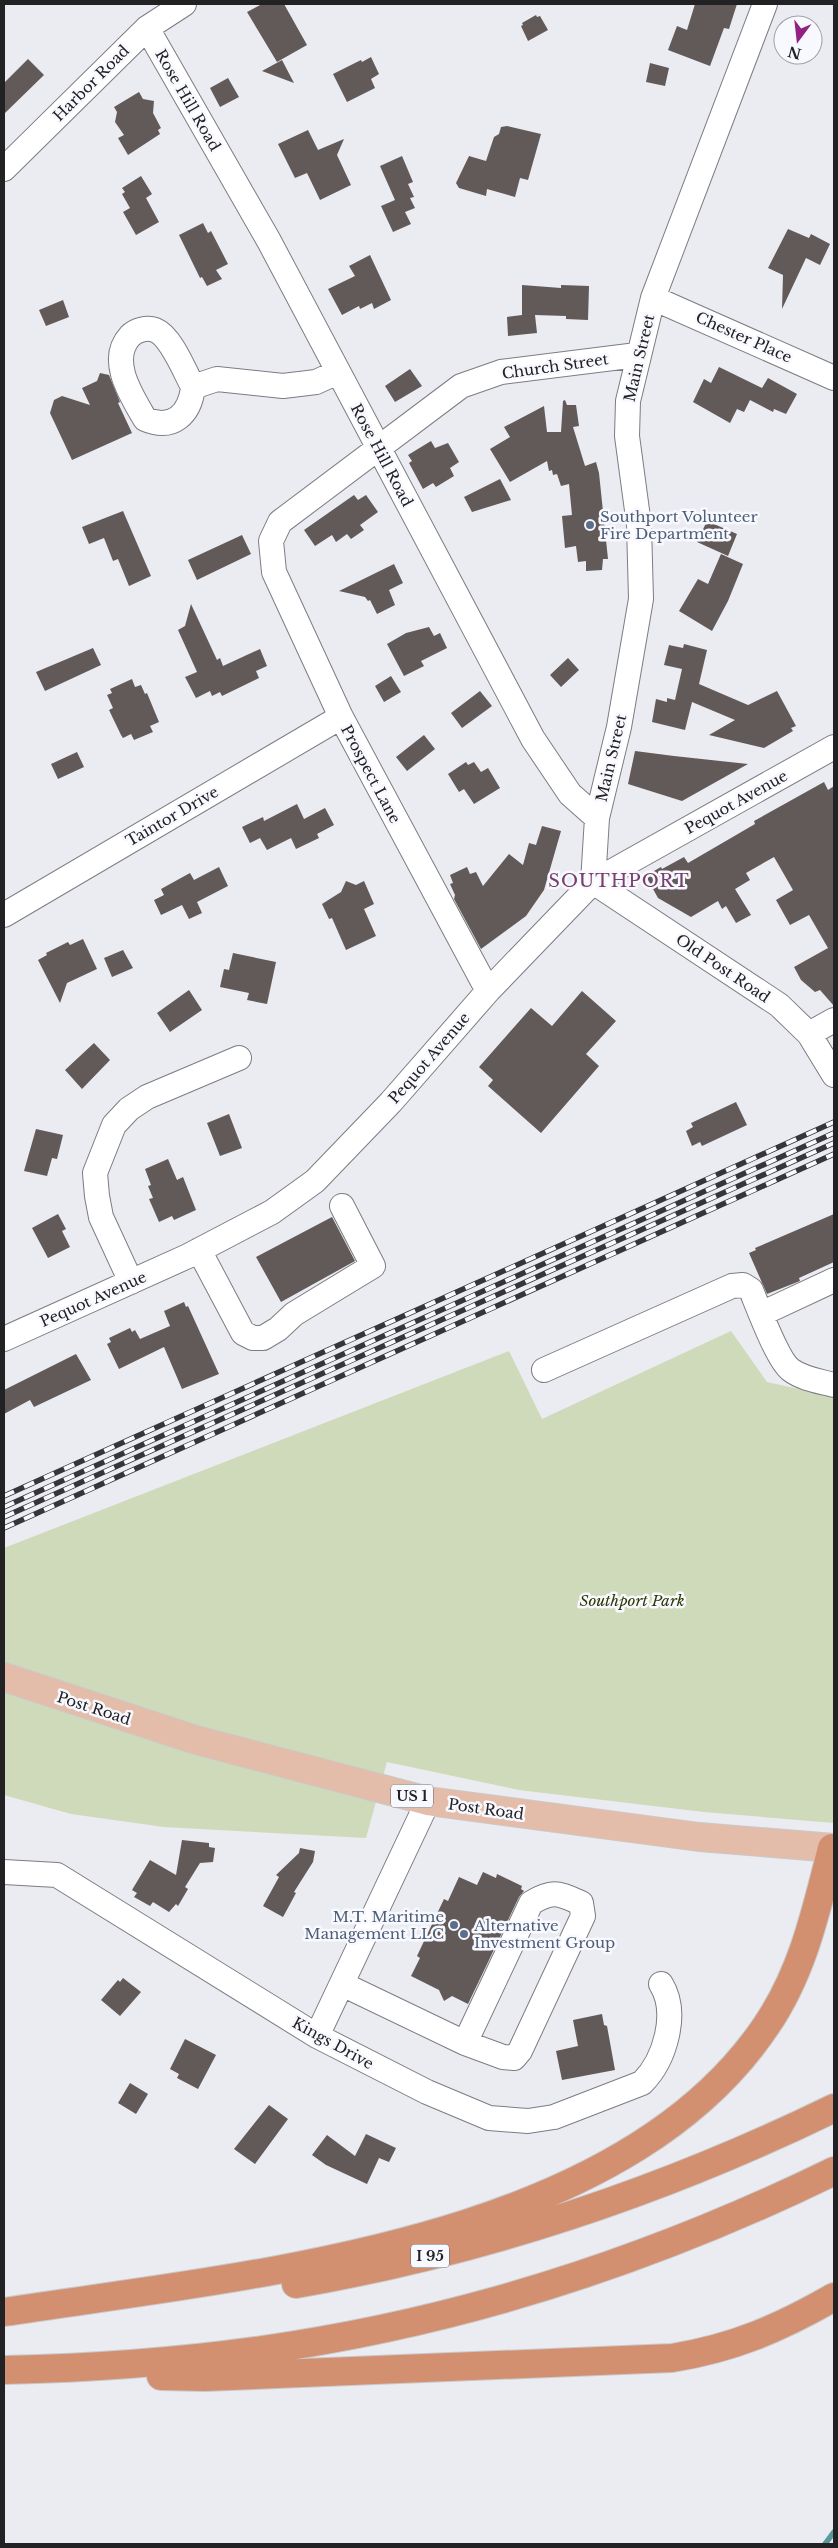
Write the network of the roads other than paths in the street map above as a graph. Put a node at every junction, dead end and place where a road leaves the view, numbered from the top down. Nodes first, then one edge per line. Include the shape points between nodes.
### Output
1 (184, 4) edge
2 (765, 4) edge
3 (147, 28) junction
4 (4, 169) edge
5 (653, 298) junction
6 (638, 354) junction
7 (338, 372) junction
8 (834, 378) edge
9 (193, 387) dead end
10 (378, 447) junction
11 (270, 550) joint
12 (341, 717) junction
13 (834, 747) edge
14 (597, 818) junction
15 (592, 882) junction
16 (4, 915) edge
17 (488, 991) junction
18 (834, 1020) edge
19 (809, 1034) junction
20 (239, 1058) dead end
21 (831, 1062) edge
22 (342, 1206) dead end
23 (199, 1250) junction
24 (834, 1280) edge
25 (131, 1282) junction
26 (762, 1314) junction
27 (4, 1339) edge
28 (544, 1370) dead end
29 (834, 1385) edge
30 (4, 1677) edge
31 (428, 1800) junction
32 (833, 1848) edge
33 (4, 1872) edge
34 (342, 1984) junction
35 (661, 1984) dead end
36 (317, 2036) junction
37 (465, 2043) junction
38 (834, 2108) edge
39 (834, 2172) edge
40 (834, 2298) edge
41 (4, 2312) edge
42 (60, 2369) junction
43 (4, 2370) edge

1 - 3 street, Harbor Road
2 - 5 street, Main Street
3 - 4 street, Harbor Road
3 - 7 street, Rose Hill Road via 269,241
5 - 6 street, Main Street
5 - 8 street, Chester Place
6 - 10 street, Church Street via 501,372 469,383
6 - 14 street, Main Street via 628,401 627,436 639,525 641,599 619,727
7 - 9 street via 316,382 283,386 217,379
7 - 10 street, Rose Hill Road
10 - 11 street, Church Street via 280,522 274,530
10 - 14 street, Rose Hill Road via 532,739 570,794
11 - 12 street, Prospect Lane via 274,572
12 - 16 street, Taintor Drive
12 - 17 street, Prospect Lane
13 - 15 street, Pequot Avenue
14 - 15 street
15 - 17 street, Pequot Avenue
15 - 19 street, Old Post Road via 762,993
17 - 23 street, Pequot Avenue via 391,1102 315,1181 272,1212
18 - 19 street
19 - 21 street, Old Post Road
20 - 25 street via 147,1097 114,1125 96,1173 97,1196 101,1216
22 - 23 street via 373,1266 294,1314 263,1338 253,1338 244,1333
23 - 25 street, Pequot Avenue
24 - 26 street
25 - 27 street, Pequot Avenue
26 - 28 street via 751,1290 743,1285 732,1286
26 - 29 street via 789,1369
30 - 31 main road, Post Road / US 1 via 196,1740
31 - 32 main road, Post Road / US 1 via 699,1836
31 - 34 street
32 - 41 highway via 797,1971 766,2027 708,2094 663,2131 604,2166 500,2212 368,2251 270,2271
33 - 36 street, Kings Drive via 57,1876
34 - 36 street
34 - 37 street
35 - 36 street, Kings Drive via 668,1995 666,2047 642,2083 554,2116 528,2121 489,2118 426,2092
37 - 37 street via 503,2057 514,2058 520,2051 584,1916 582,1904 555,1892 531,1903
38 - 41 highway, I 95 via 667,2183 601,2207 458,2250 333,2278 196,2299 128,2307
39 - 42 highway via 728,2221 664,2246 562,2281 467,2308 264,2349 128,2365
40 - 42 highway via 795,2320 741,2343 672,2358 205,2377
42 - 43 highway

